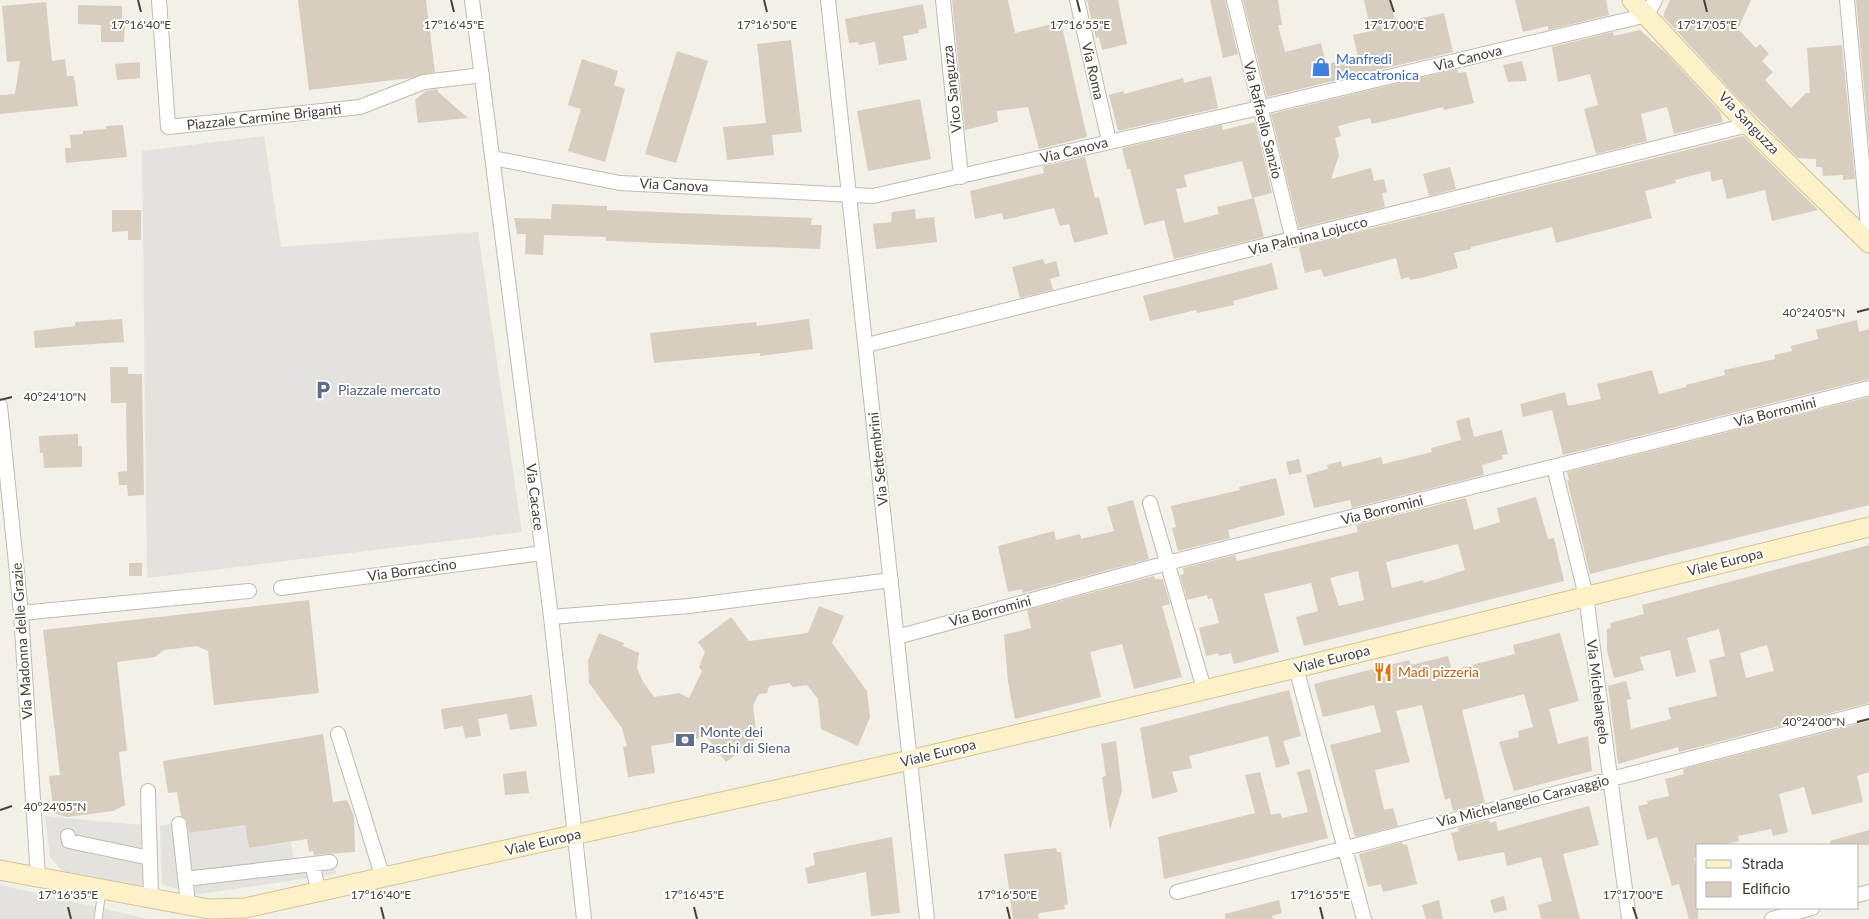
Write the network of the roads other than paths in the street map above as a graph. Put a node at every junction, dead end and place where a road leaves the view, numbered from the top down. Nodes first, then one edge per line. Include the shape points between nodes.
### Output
1 (159, 0) edge
2 (472, 0) edge
3 (828, 0) edge
4 (943, 0) edge
5 (1077, 0) edge
6 (1234, 0) edge
7 (1632, 0) edge
8 (1847, 0) edge
9 (1651, 7) edge
10 (482, 75) junction
11 (1260, 108) junction
12 (1748, 125) junction
13 (1109, 141) junction
14 (493, 158) junction
15 (960, 178) junction
16 (847, 193) junction
17 (1868, 233) edge
18 (1293, 240) junction
19 (867, 345) junction
20 (1869, 388) edge
21 (0, 406) edge
22 (1554, 467) junction
23 (1150, 503) dead end
24 (1869, 526) edge
25 (542, 553) junction
26 (1166, 563) junction
27 (891, 580) junction
28 (281, 588) dead end
29 (249, 591) dead end
30 (1586, 596) junction
31 (21, 613) junction
32 (551, 618) junction
33 (897, 637) junction
34 (1296, 668) junction
35 (1204, 689) junction
36 (1869, 712) edge
37 (338, 734) dead end
38 (910, 760) junction
39 (1609, 779) junction
40 (148, 791) dead end
41 (179, 824) dead end
42 (575, 834) junction
43 (68, 836) dead end
44 (1344, 847) junction
45 (150, 858) junction
46 (330, 862) dead end
47 (312, 864) junction
48 (0, 870) edge
49 (38, 877) junction
50 (383, 878) junction
51 (185, 880) junction
52 (102, 888) junction
53 (320, 892) junction
54 (1177, 892) dead end
55 (151, 897) junction
56 (188, 903) junction
57 (1808, 909) edge
58 (98, 919) edge
59 (584, 919) edge
60 (927, 919) edge
61 (1364, 919) edge
62 (1629, 919) edge
63 (1772, 919) edge

1 - 10 street, Piazzale Carmine Briganti via 168,127 360,107 424,82
2 - 10 street, Via Cacace
3 - 16 street, Via Settembrini
4 - 15 street, Vico Sanguzza
5 - 13 street, Via Roma
6 - 11 street, Via Raffaello Sanzio
7 - 9 street, Via Sanguzza
8 - 17 street
9 - 11 street, Via Canova
9 - 12 street, Via Sanguzza
10 - 14 street, Via Cacace
11 - 13 street, Via Canova
11 - 18 street, Via Raffaello Sanzio
12 - 17 street, Via Sanguzza
12 - 18 street, Via Palmina Lojucco
13 - 15 street, Via Canova
14 - 16 street, Via Canova via 620,183
14 - 25 street, Via Cacace
15 - 16 street, Via Canova via 873,196
16 - 19 street, Via Settembrini
18 - 19 street, Via Palmina Lojucco
19 - 27 street, Via Settembrini
20 - 22 street, Via Borromini
21 - 31 street, Via Madonna delle Grazie
22 - 26 street, Via Borromini
22 - 30 street, Via Michelangelo
23 - 26 street
24 - 30 street, Viale Europa
25 - 28 street, Via Borraccino
25 - 32 street, Via Cacace
26 - 33 street, Via Borromini
26 - 35 street
27 - 32 street via 689,606
27 - 33 street, Via Settembrini
29 - 31 street
30 - 34 street, Viale Europa
30 - 39 street, Via Michelangelo
31 - 49 street, Via Madonna delle Grazie
32 - 42 street, Via Cacace
33 - 38 street, Via Settembrini
34 - 35 street, Viale Europa
34 - 44 street
35 - 38 street, Viale Europa
36 - 39 street, Via Michelangelo Caravaggio
37 - 50 street
38 - 42 street, Viale Europa
38 - 60 street, Via Settembrini
39 - 44 street, Via Michelangelo Caravaggio
39 - 62 street, Via Michelangelo
40 - 45 street
41 - 51 street
42 - 50 street, Viale Europa
42 - 59 street, Via Cacace
43 - 45 street via 69,840
44 - 54 street, Via Michelangelo Caravaggio
44 - 61 street
45 - 55 street
46 - 47 street
47 - 51 street
47 - 53 street
48 - 49 street, Viale Europa
49 - 52 street, Viale Europa
50 - 53 street, Viale Europa
51 - 56 street
52 - 55 street, Viale Europa
52 - 58 lane
53 - 56 street, Viale Europa via 245,908 209,909
55 - 56 street, Viale Europa
57 - 63 street

